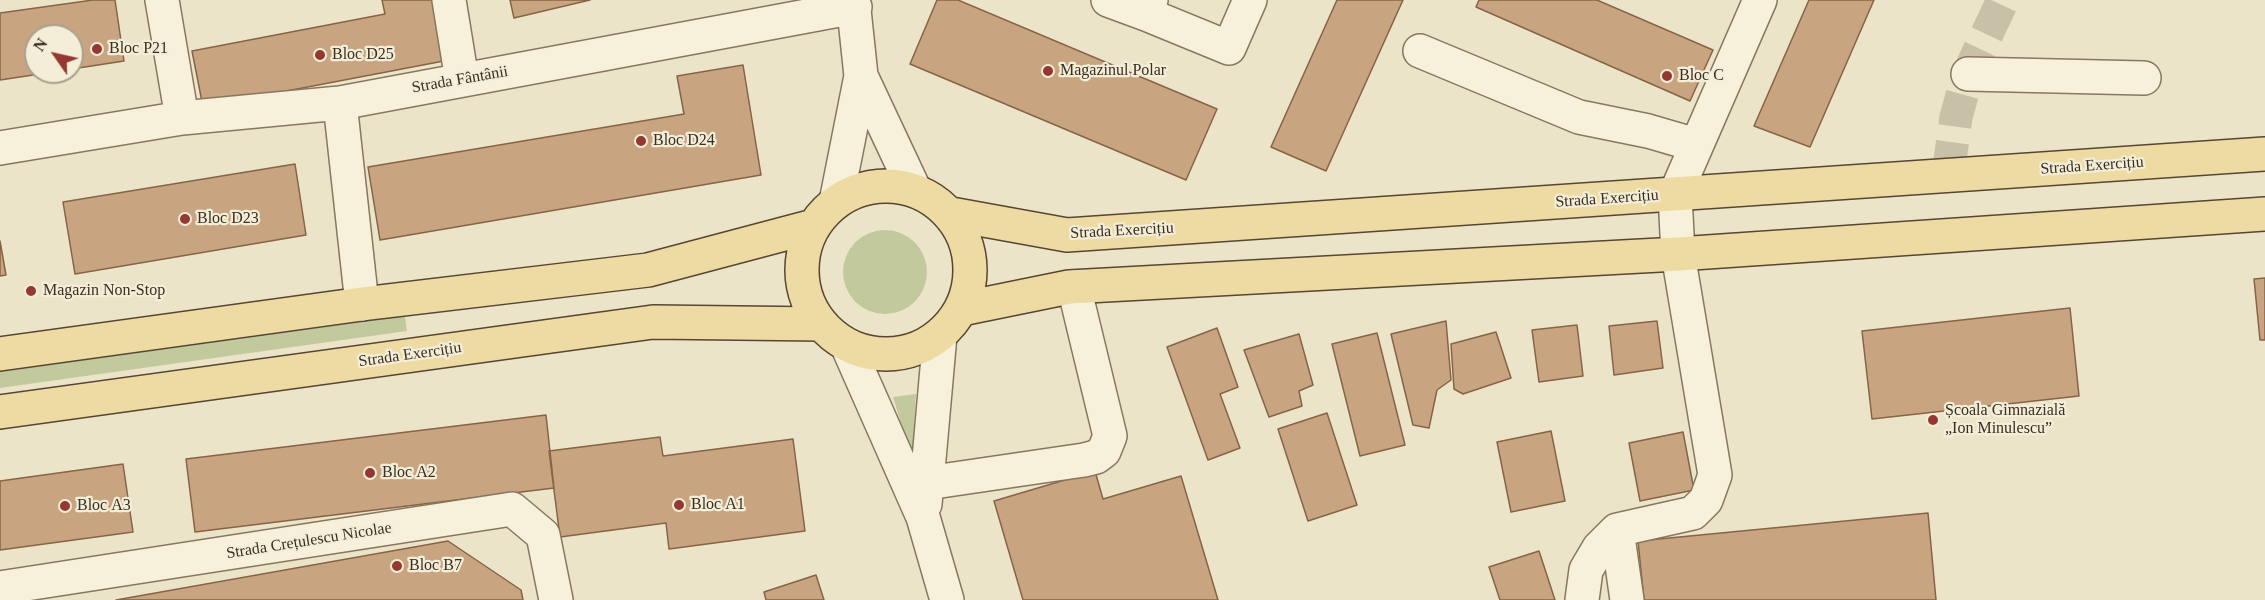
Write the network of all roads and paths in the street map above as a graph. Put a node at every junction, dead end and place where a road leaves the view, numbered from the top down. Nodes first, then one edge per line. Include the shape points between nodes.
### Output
1 (162, 0) edge
2 (449, 0) edge
3 (1108, 0) edge
4 (1250, 0) edge
5 (1750, 3) edge
6 (854, 4) edge
7 (1148, 7) edge
8 (1420, 51) dead end
9 (1968, 74) dead end
10 (861, 76) junction
11 (2144, 78) dead end
12 (462, 80) junction
13 (340, 102) junction
14 (182, 118) junction
15 (1696, 146) junction
16 (0, 148) edge
17 (2265, 154) edge
18 (914, 189) junction
19 (1675, 195) junction
20 (836, 202) junction
21 (951, 214) junction
22 (2265, 214) edge
23 (814, 226) junction
24 (1678, 254) junction
25 (1074, 287) junction
26 (362, 304) junction
27 (962, 309) junction
28 (821, 324) junction
29 (940, 335) junction
30 (848, 345) junction
31 (0, 354) edge
32 (0, 412) edge
33 (927, 483) junction
34 (923, 518) junction
35 (1617, 531) junction
36 (0, 588) edge
37 (556, 600) edge
38 (947, 600) edge
39 (1582, 600) edge
40 (1627, 600) edge

1 - 14 street
2 - 12 street
3 - 7 street
4 - 7 street via 1229,48
5 - 15 street
6 - 10 street
6 - 12 street, Strada Fântânii
8 - 15 street via 1579,117 1648,131
9 - 11 street
10 - 18 street
10 - 20 street
12 - 13 street, Strada Fântânii
13 - 14 street, Strada Fântânii
13 - 26 street
14 - 16 street, Strada Fântânii
15 - 19 street
17 - 19 main road, Strada Exercițiu
18 - 20 main road via 887,185 860,189
18 - 21 main road
19 - 21 main road, Strada Exercițiu via 1066,235
19 - 24 street
20 - 23 main road
21 - 27 main road via 964,236 971,260 970,285
22 - 24 main road
23 - 26 main road via 648,270
23 - 28 main road via 804,250 802,276 808,302
24 - 25 main road
24 - 35 street via 1715,475 1706,500 1693,513
25 - 27 main road
25 - 33 street via 1110,436 1104,451 1084,460
26 - 31 main road
27 - 29 main road
28 - 30 main road
28 - 32 main road, Strada Exercițiu via 653,322
29 - 30 main road via 919,348 895,354 871,353
29 - 33 street
30 - 34 street
33 - 34 street
34 - 38 street
35 - 39 street via 1586,570
35 - 40 street
36 - 37 street, Strada Crețulescu Nicolae via 512,510 543,535

